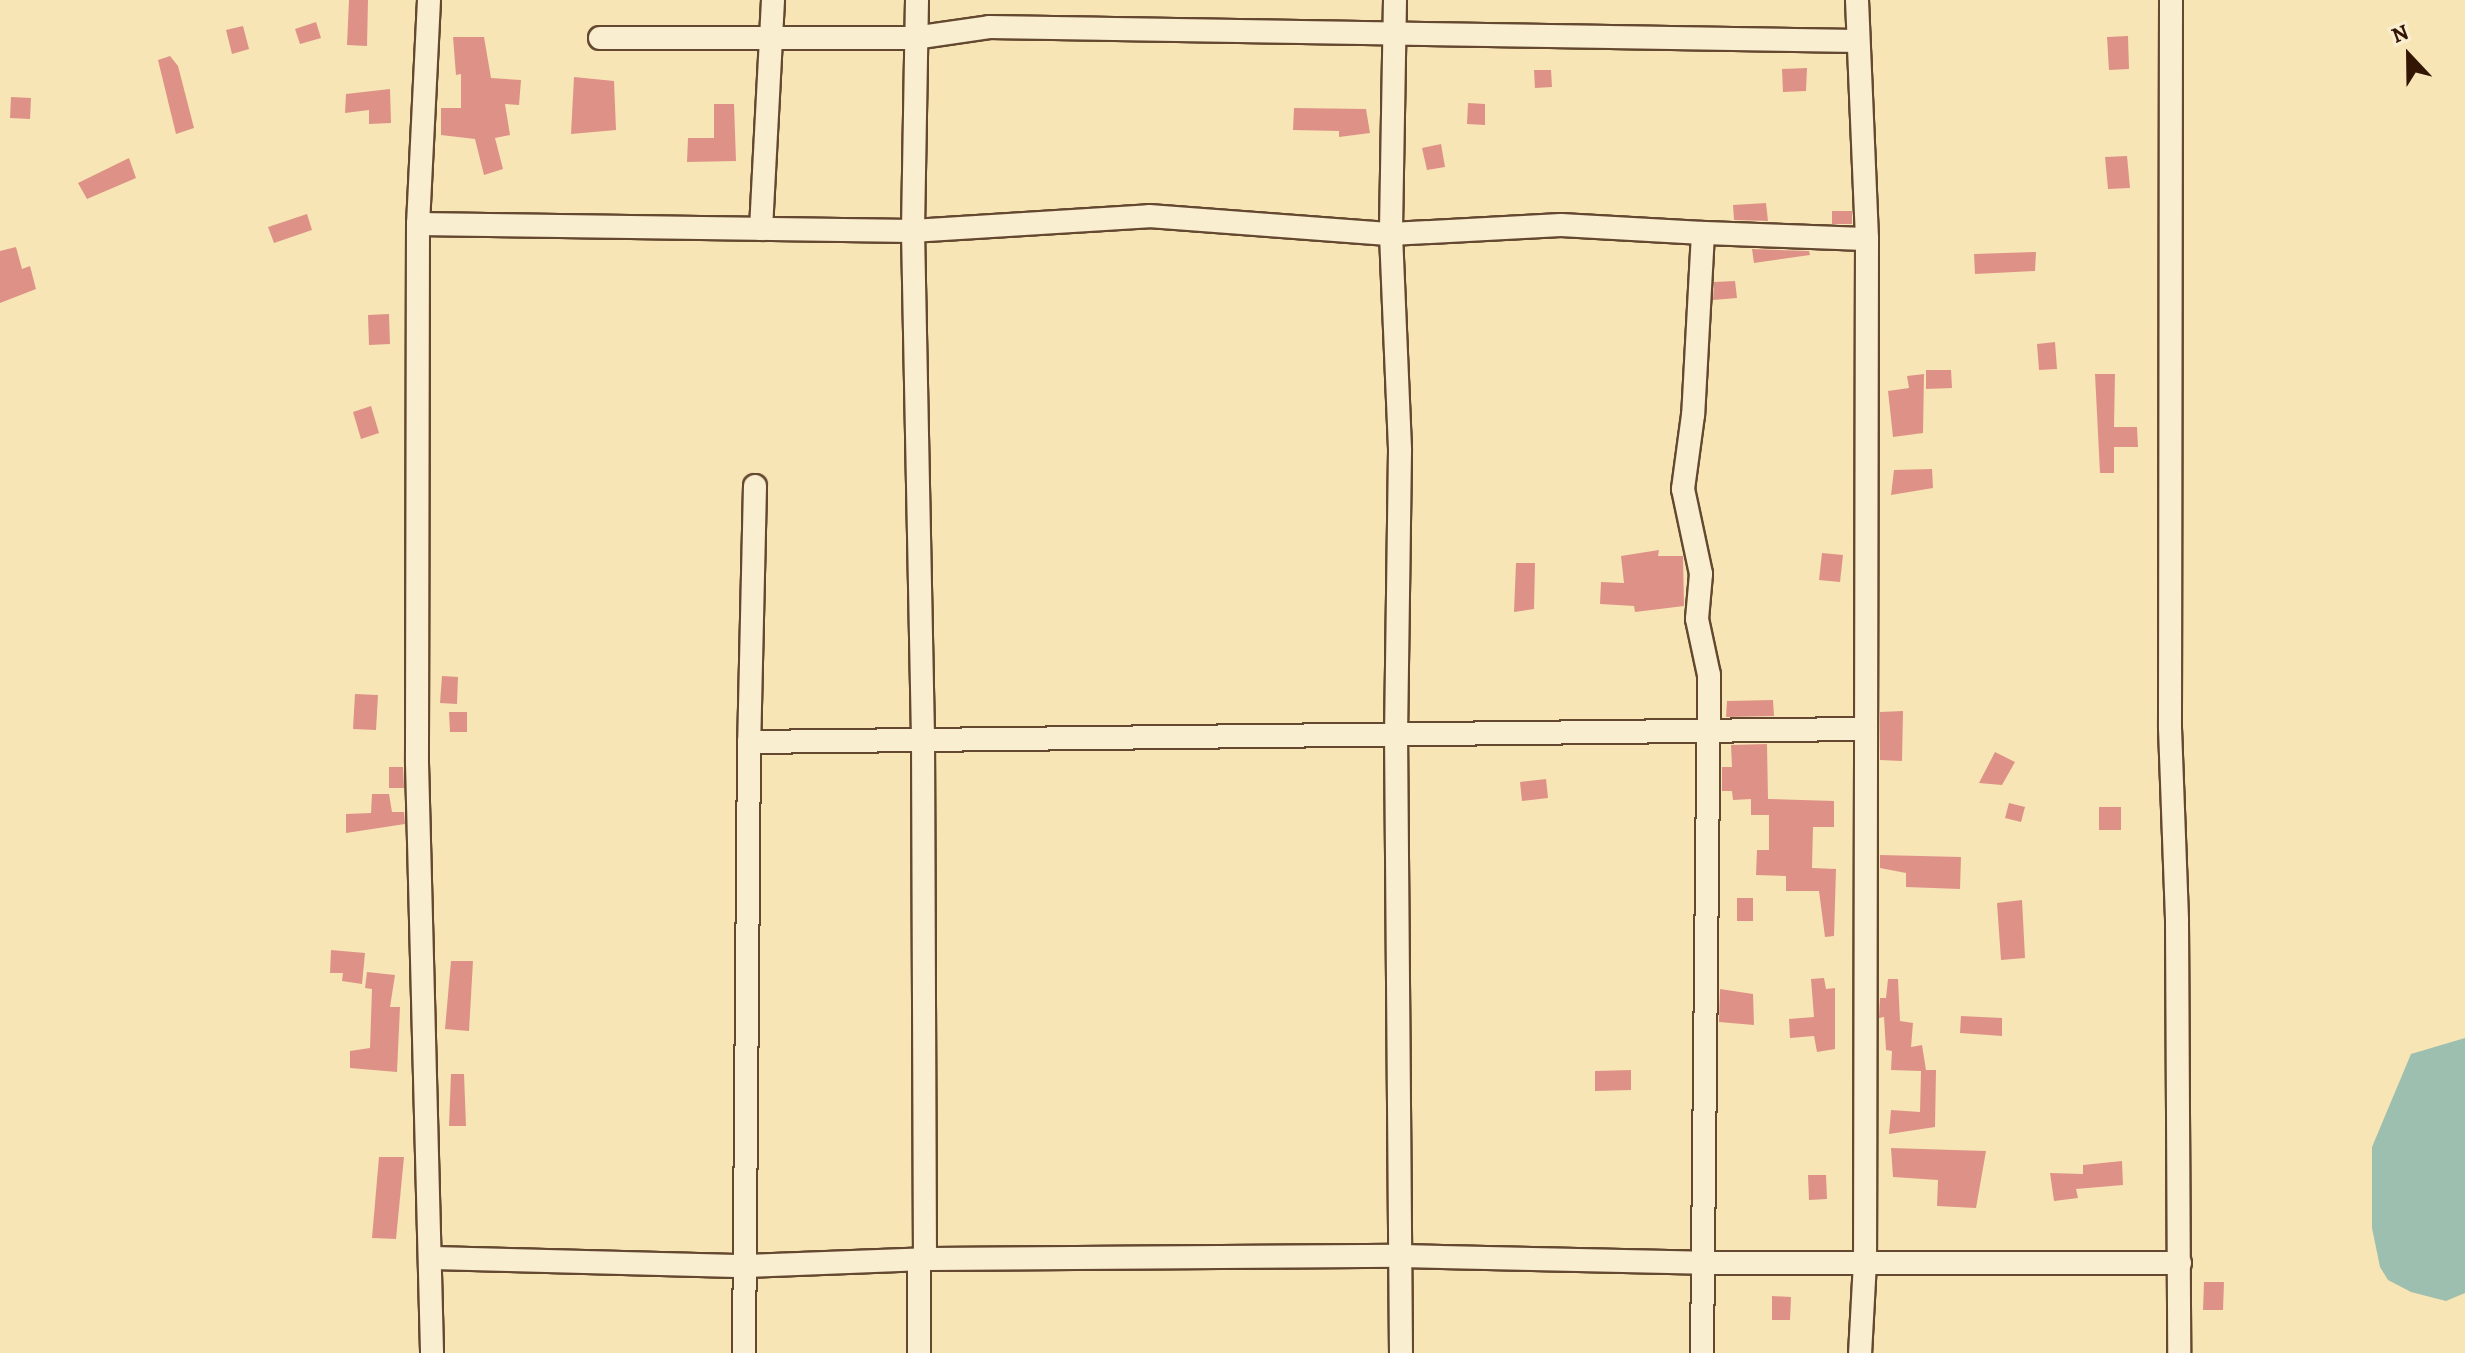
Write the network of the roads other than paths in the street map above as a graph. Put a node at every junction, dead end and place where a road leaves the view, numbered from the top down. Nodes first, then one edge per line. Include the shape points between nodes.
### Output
1 (429, 0) edge
2 (773, 0) edge
3 (917, 0) edge
4 (1395, 0) edge
5 (1857, 0) edge
6 (2171, 0) edge
7 (1395, 35) junction
8 (773, 37) junction
9 (600, 38) dead end
10 (914, 38) junction
11 (1857, 41) junction
12 (418, 224) junction
13 (761, 229) junction
14 (913, 231) junction
15 (1703, 233) junction
16 (1391, 234) junction
17 (1867, 239) junction
18 (755, 486) dead end
19 (1866, 729) junction
20 (1396, 731) junction
21 (1709, 735) junction
22 (923, 739) junction
23 (749, 742) junction
24 (1401, 1256) junction
25 (433, 1258) junction
26 (922, 1259) junction
27 (1865, 1262) junction
28 (1703, 1263) junction
29 (2180, 1263) junction
30 (746, 1266) junction
31 (432, 1353) edge
32 (744, 1353) edge
33 (919, 1353) edge
34 (1401, 1353) edge
35 (1702, 1353) edge
36 (1860, 1353) edge
37 (2179, 1353) edge

1 - 12 street
2 - 8 street
3 - 10 street
4 - 7 street
5 - 11 street
6 - 29 street via 2170,728
7 - 10 street via 989,27
7 - 11 street
7 - 16 street
8 - 9 street
8 - 10 street
8 - 13 street
10 - 14 street
11 - 17 street
12 - 13 street
12 - 25 street via 417,763
13 - 14 street
14 - 16 street via 1149,216
14 - 22 street
15 - 16 street via 1561,225
15 - 17 street
15 - 21 street via 1693,415 1683,489 1701,574 1697,619 1709,675
16 - 20 street via 1400,451
17 - 19 street
18 - 23 street
19 - 21 street
19 - 27 street
20 - 21 street
20 - 22 street
20 - 24 street
21 - 28 street
22 - 23 street
22 - 26 street
23 - 30 street
24 - 26 street
24 - 28 street
24 - 34 street
25 - 30 street
25 - 31 street
26 - 30 street
26 - 33 street
27 - 28 street
27 - 29 street
27 - 36 street
28 - 35 street
29 - 37 street
30 - 32 street

